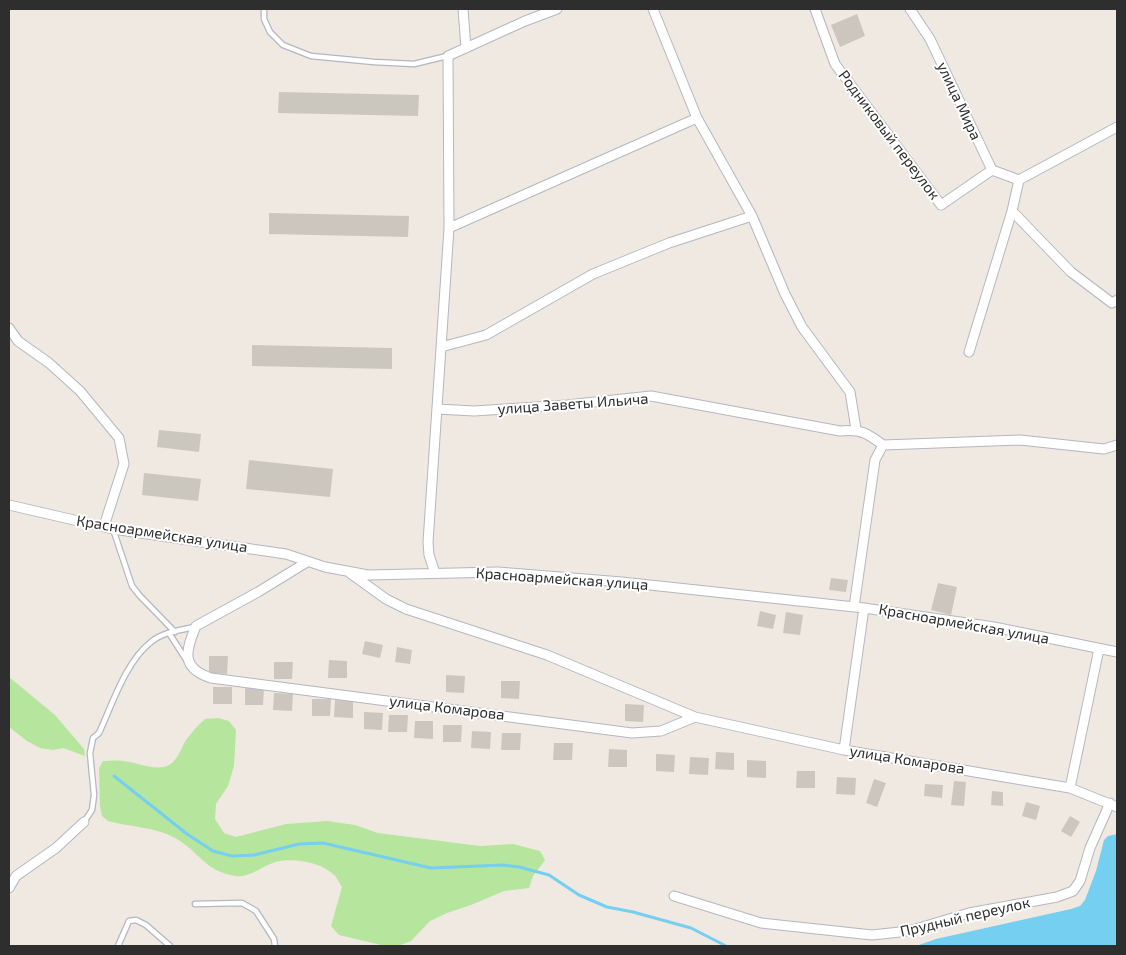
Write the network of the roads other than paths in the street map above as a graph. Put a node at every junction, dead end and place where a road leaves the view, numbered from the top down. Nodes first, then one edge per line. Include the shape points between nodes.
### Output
1 (264, 9) edge
2 (462, 9) edge
3 (557, 9) edge
4 (653, 9) edge
5 (815, 9) edge
6 (910, 9) edge
7 (466, 48) junction
8 (448, 56) junction
9 (697, 118) junction
10 (1117, 127) edge
11 (992, 170) junction
12 (1019, 180) junction
13 (1012, 211) junction
14 (752, 216) junction
15 (449, 228) junction
16 (1117, 300) edge
17 (9, 328) edge
18 (441, 347) junction
19 (970, 352) dead end
20 (437, 409) junction
21 (856, 430) junction
22 (883, 445) junction
23 (1117, 445) edge
24 (9, 505) edge
25 (109, 528) junction
26 (307, 562) junction
27 (350, 573) junction
28 (434, 573) junction
29 (859, 607) junction
30 (196, 626) junction
31 (172, 633) junction
32 (1099, 649) junction
33 (1117, 652) edge
34 (189, 664) junction
35 (695, 717) junction
36 (844, 750) junction
37 (1070, 788) junction
38 (1114, 805) edge
39 (84, 822) joint
40 (9, 868) edge
41 (16, 876) junction
42 (9, 888) edge
43 (674, 896) dead end
44 (195, 904) dead end
45 (118, 946) edge
46 (170, 946) edge
47 (275, 946) edge

1 - 8 lane via 264,19 270,32 283,45 311,56 414,64
2 - 7 street
3 - 7 street
4 - 9 street
5 - 11 street, Родниковый переулок via 834,64 941,204
6 - 11 street, улица Мира via 930,39
7 - 8 street
8 - 15 street
9 - 14 street
9 - 15 street
10 - 12 street
11 - 12 street
12 - 13 street
13 - 16 street via 1071,272 1112,303
13 - 19 street
14 - 18 street via 669,243 593,274 486,335
14 - 21 street via 784,294 802,327 850,392
15 - 18 street
17 - 25 street via 18,341 49,363 80,392 119,438 124,464
18 - 20 street
20 - 21 street, улица Заветы Ильича via 474,411 651,396 840,431
20 - 28 street via 428,542
21 - 22 street, улица Заветы Ильича
22 - 23 street via 1020,440 1104,449
22 - 29 street via 876,460
24 - 25 street, Красноармейская улица
25 - 26 street, Красноармейская улица via 286,554
25 - 31 lane via 132,586
26 - 27 street, Красноармейская улица
26 - 30 street
27 - 28 street, Красноармейская улица
27 - 35 street, улица Комарова via 406,609 547,655
28 - 29 street, Красноармейская улица via 526,574
29 - 32 street, Красноармейская улица via 994,627
29 - 36 street
30 - 31 lane
30 - 34 street via 187,656
31 - 34 lane
31 - 39 lane via 151,641 134,659 99,733 93,738 90,753 94,795 92,810
32 - 33 street, Красноармейская улица
32 - 37 street
34 - 35 street, улица Комарова via 197,674 211,678 632,733 661,731
35 - 36 street, улица Комарова
36 - 37 street, улица Комарова
37 - 38 street, улица Комарова
38 - 43 street, Прудный переулок via 1090,848 1080,881 1073,891 1057,898 969,913 909,931 872,936 761,924
39 - 41 street via 56,848
40 - 41 street
41 - 42 street
44 - 47 lane via 242,903 256,911
45 - 46 lane via 128,921 136,920

